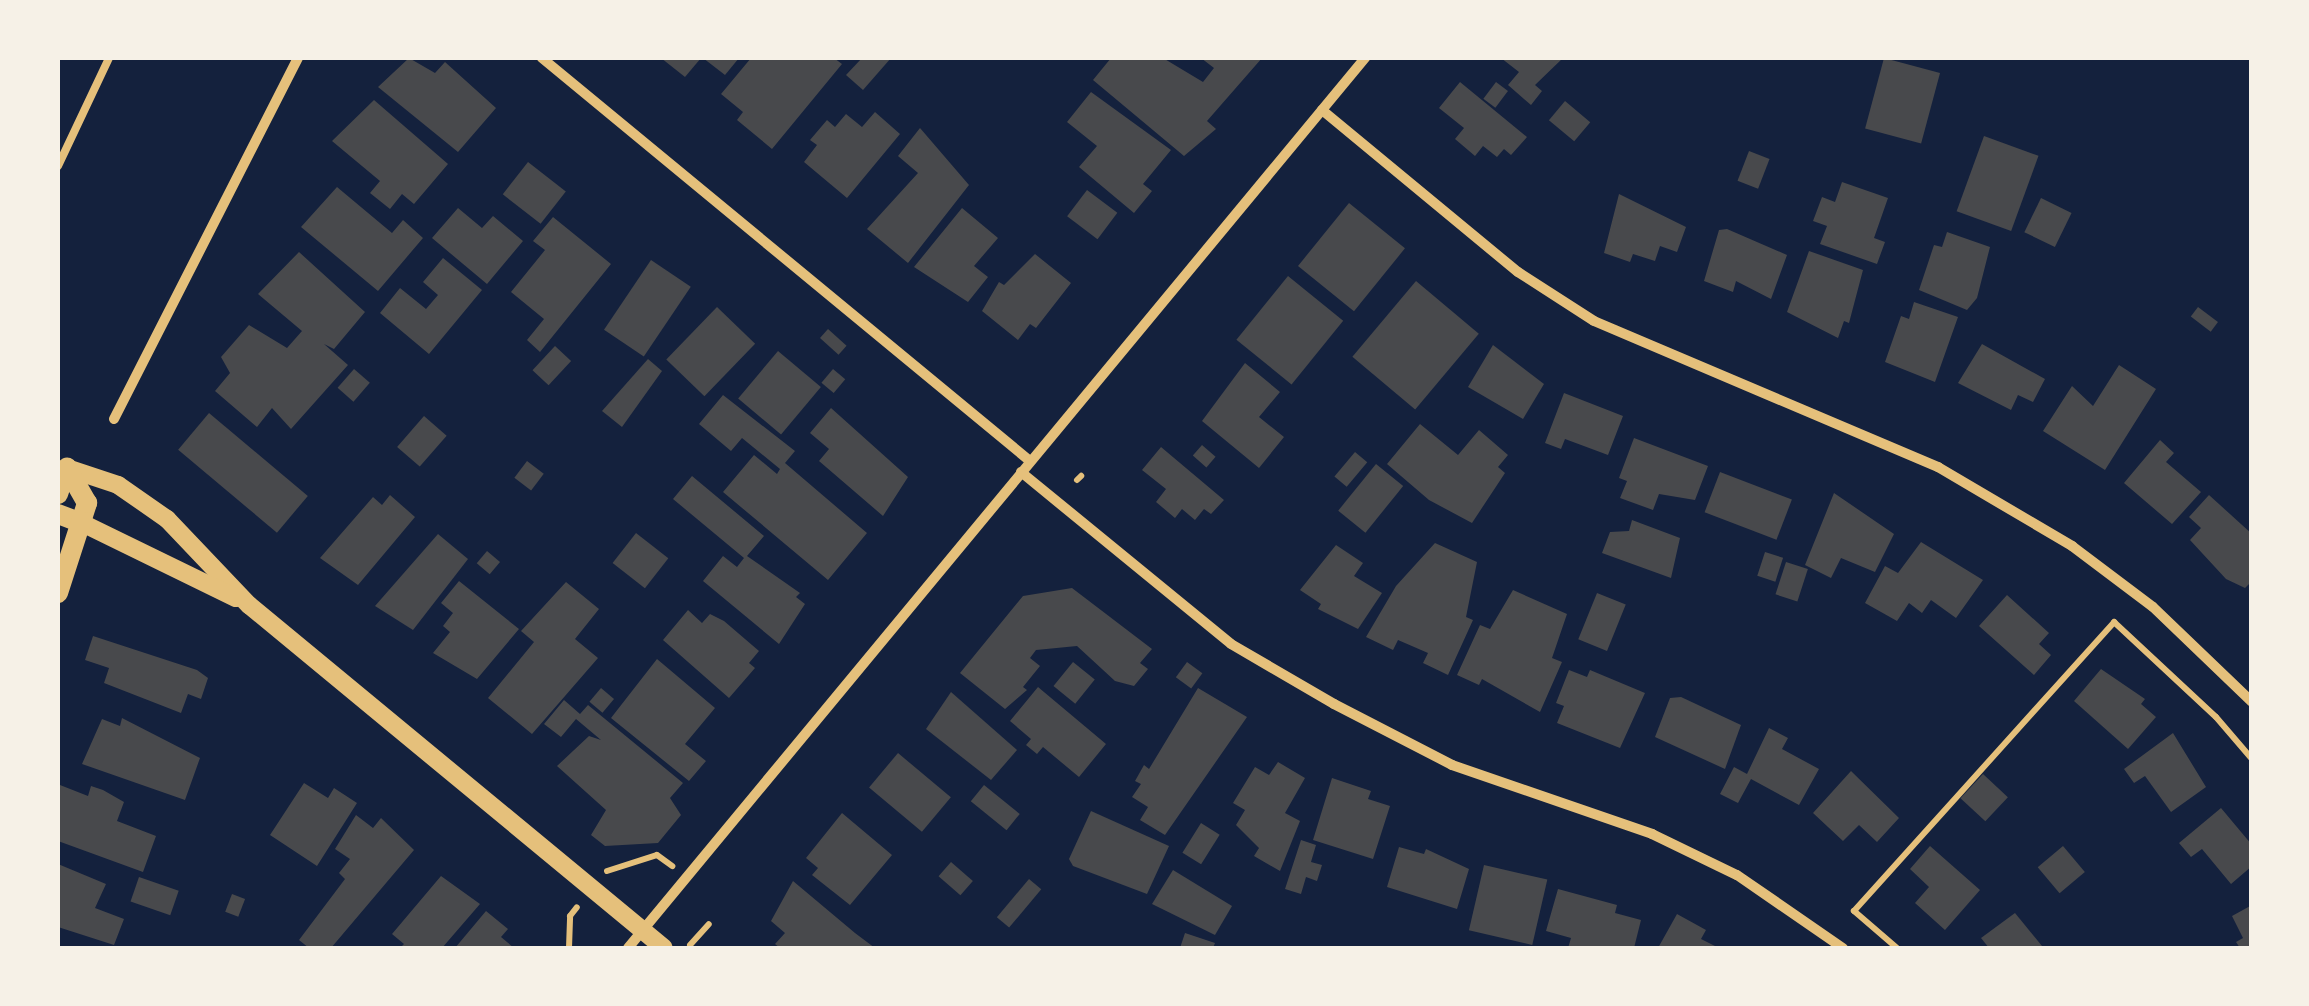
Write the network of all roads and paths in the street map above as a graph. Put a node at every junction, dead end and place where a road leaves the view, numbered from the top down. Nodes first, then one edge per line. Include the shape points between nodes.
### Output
1 (108, 58) edge
2 (298, 58) edge
3 (542, 58) edge
4 (1365, 58) edge
5 (1322, 110) junction
6 (58, 166) edge
7 (114, 420) dead end
8 (1030, 460) junction
9 (62, 466) edge
10 (1021, 472) junction
11 (58, 494) edge
12 (58, 514) edge
13 (84, 524) junction
14 (58, 593) edge
15 (250, 606) junction
16 (2252, 702) edge
17 (2252, 760) edge
18 (657, 854) dead end
19 (614, 864) dead end
20 (570, 916) dead end
21 (709, 924) dead end
22 (643, 930) junction
23 (569, 948) edge
24 (628, 948) edge
25 (664, 948) edge
26 (687, 948) edge
27 (1843, 948) edge
28 (1897, 948) edge

1 - 6 lane
2 - 7 street
3 - 8 street
4 - 5 street
5 - 8 street
5 - 16 street via 1518,272 1594,321 1938,467 2072,546 2153,607
8 - 10 street
9 - 11 main road
9 - 13 main road via 84,494
9 - 15 street via 108,481 154,508
10 - 22 street
10 - 27 street via 1231,644 1265,664 1452,765 1652,834 1737,875
12 - 13 main road
13 - 14 main road
13 - 15 street
15 - 22 street
17 - 28 path via 2114,622 1854,910
18 - 19 path
20 - 23 path
21 - 26 path
22 - 24 street
22 - 25 street

